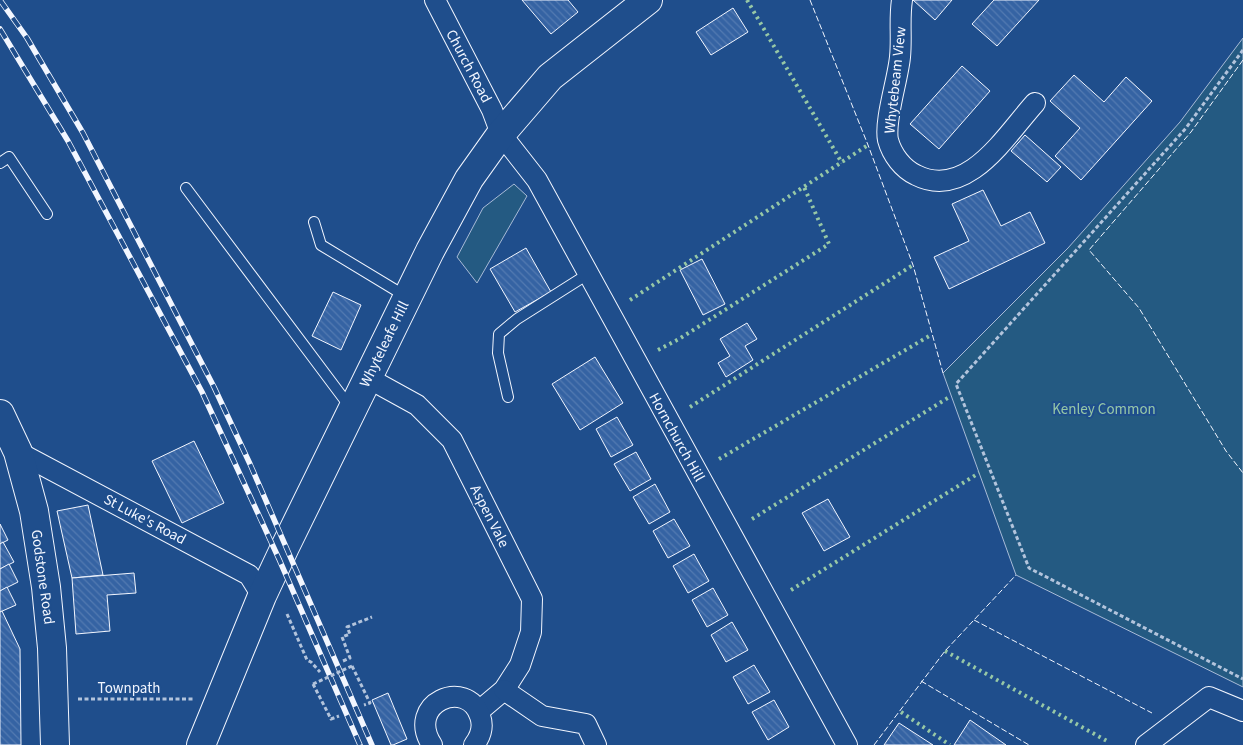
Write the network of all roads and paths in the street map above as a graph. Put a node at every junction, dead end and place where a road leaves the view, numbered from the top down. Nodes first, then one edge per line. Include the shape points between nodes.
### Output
1 (434, 0) edge
2 (648, 0) edge
3 (902, 0) edge
4 (1243, 50) edge
5 (1035, 103) dead end
6 (500, 134) junction
7 (0, 163) edge
8 (186, 188) dead end
9 (47, 214) dead end
10 (314, 222) dead end
11 (588, 274) junction
12 (408, 297) junction
13 (368, 378) junction
14 (508, 397) dead end
15 (353, 410) junction
16 (0, 414) edge
17 (18, 452) junction
18 (262, 596) junction
19 (287, 614) dead end
20 (372, 617) dead end
21 (343, 661) dead end
22 (320, 672) dead end
23 (1243, 679) edge
24 (504, 690) junction
25 (217, 703) junction
26 (364, 705) dead end
27 (479, 711) junction
28 (1243, 711) edge
29 (55, 714) junction
30 (338, 716) dead end
31 (55, 745) edge
32 (201, 745) edge
33 (432, 745) edge
34 (474, 745) edge
35 (596, 745) edge
36 (847, 745) edge
37 (1146, 745) edge

1 - 6 street, Church Road via 492,110
2 - 6 main road, Whyteleafe Hill via 550,77
3 - 5 street, Whytebeam View via 900,56 888,132 892,149 909,172 935,182 964,176 978,167
4 - 23 path via 1186,128 956,384 1029,568
6 - 11 street, Hornchurch Hill via 537,180
6 - 12 main road, Whyteleafe Hill via 469,179
7 - 9 lane via 9,157
8 - 15 lane
10 - 12 lane via 321,245
11 - 14 lane via 499,334 498,353
11 - 36 street, Hornchurch Hill
12 - 13 main road, Whyteleafe Hill
13 - 15 main road, Whyteleafe Hill
13 - 24 street, Aspen Vale via 417,405 452,440 532,599 531,632 520,666
15 - 18 main road, Whyteleafe Hill
16 - 17 main road, Godstone Road
17 - 18 street, St Luke's Road via 249,575
17 - 29 main road, Godstone Road via 34,511 46,587
18 - 25 main road, Whyteleafe Hill
19 - 22 path via 307,660
20 - 21 path via 347,628 350,634 342,638 350,658
24 - 27 street, Aspen Vale
24 - 35 street via 542,716 586,724
25 - 29 path, Townpath via 193,699 73,699 73,714
25 - 32 main road, Whyteleafe Hill
26 - 30 path, bridge via 370,703 352,666 313,684 331,719
27 - 33 street via 464,698 445,698 436,702 425,718 424,728
27 - 34 street via 482,729
28 - 37 street via 1209,697
29 - 31 main road, Godstone Road

